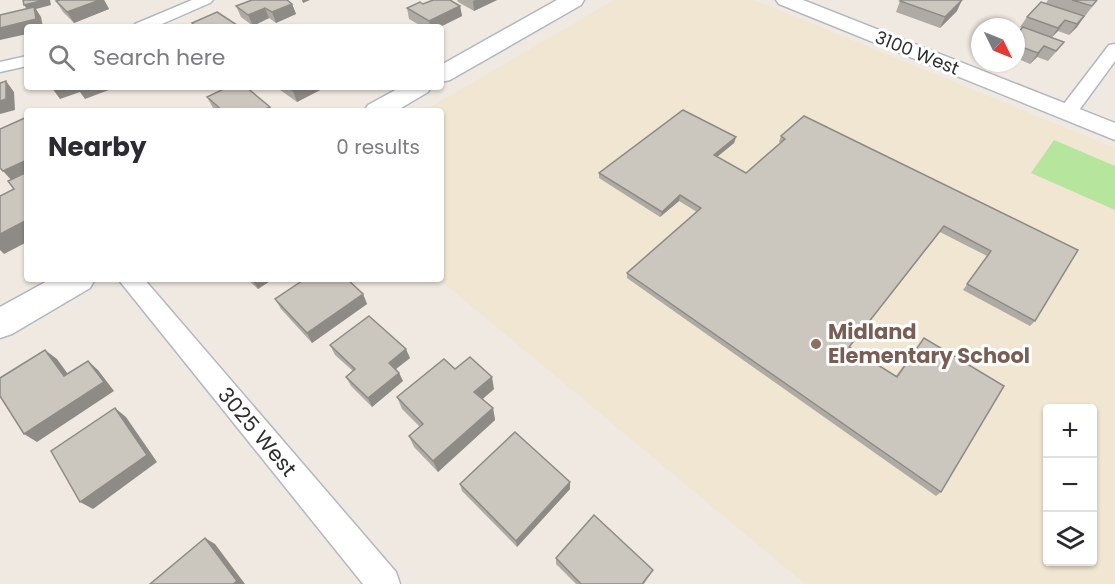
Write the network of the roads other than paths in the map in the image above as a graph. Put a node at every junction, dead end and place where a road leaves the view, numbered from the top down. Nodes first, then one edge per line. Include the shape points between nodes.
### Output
1 (166, 0) edge
2 (206, 0) edge
3 (573, 0) edge
4 (786, 0) edge
5 (180, 10) junction
6 (148, 24) edge
7 (1115, 49) edge
8 (24, 62) edge
9 (0, 67) edge
10 (444, 73) edge
11 (414, 90) edge
12 (382, 108) edge
13 (1067, 113) junction
14 (1115, 132) edge
15 (74, 282) edge
16 (132, 282) edge
17 (0, 324) edge
18 (384, 584) edge

1 - 5 street
2 - 5 street
3 - 10 main road
4 - 13 street, 3100 West
5 - 6 street
7 - 13 street
8 - 9 street
11 - 12 main road
13 - 14 street, 3100 West
15 - 17 main road
16 - 18 street, 3025 West

